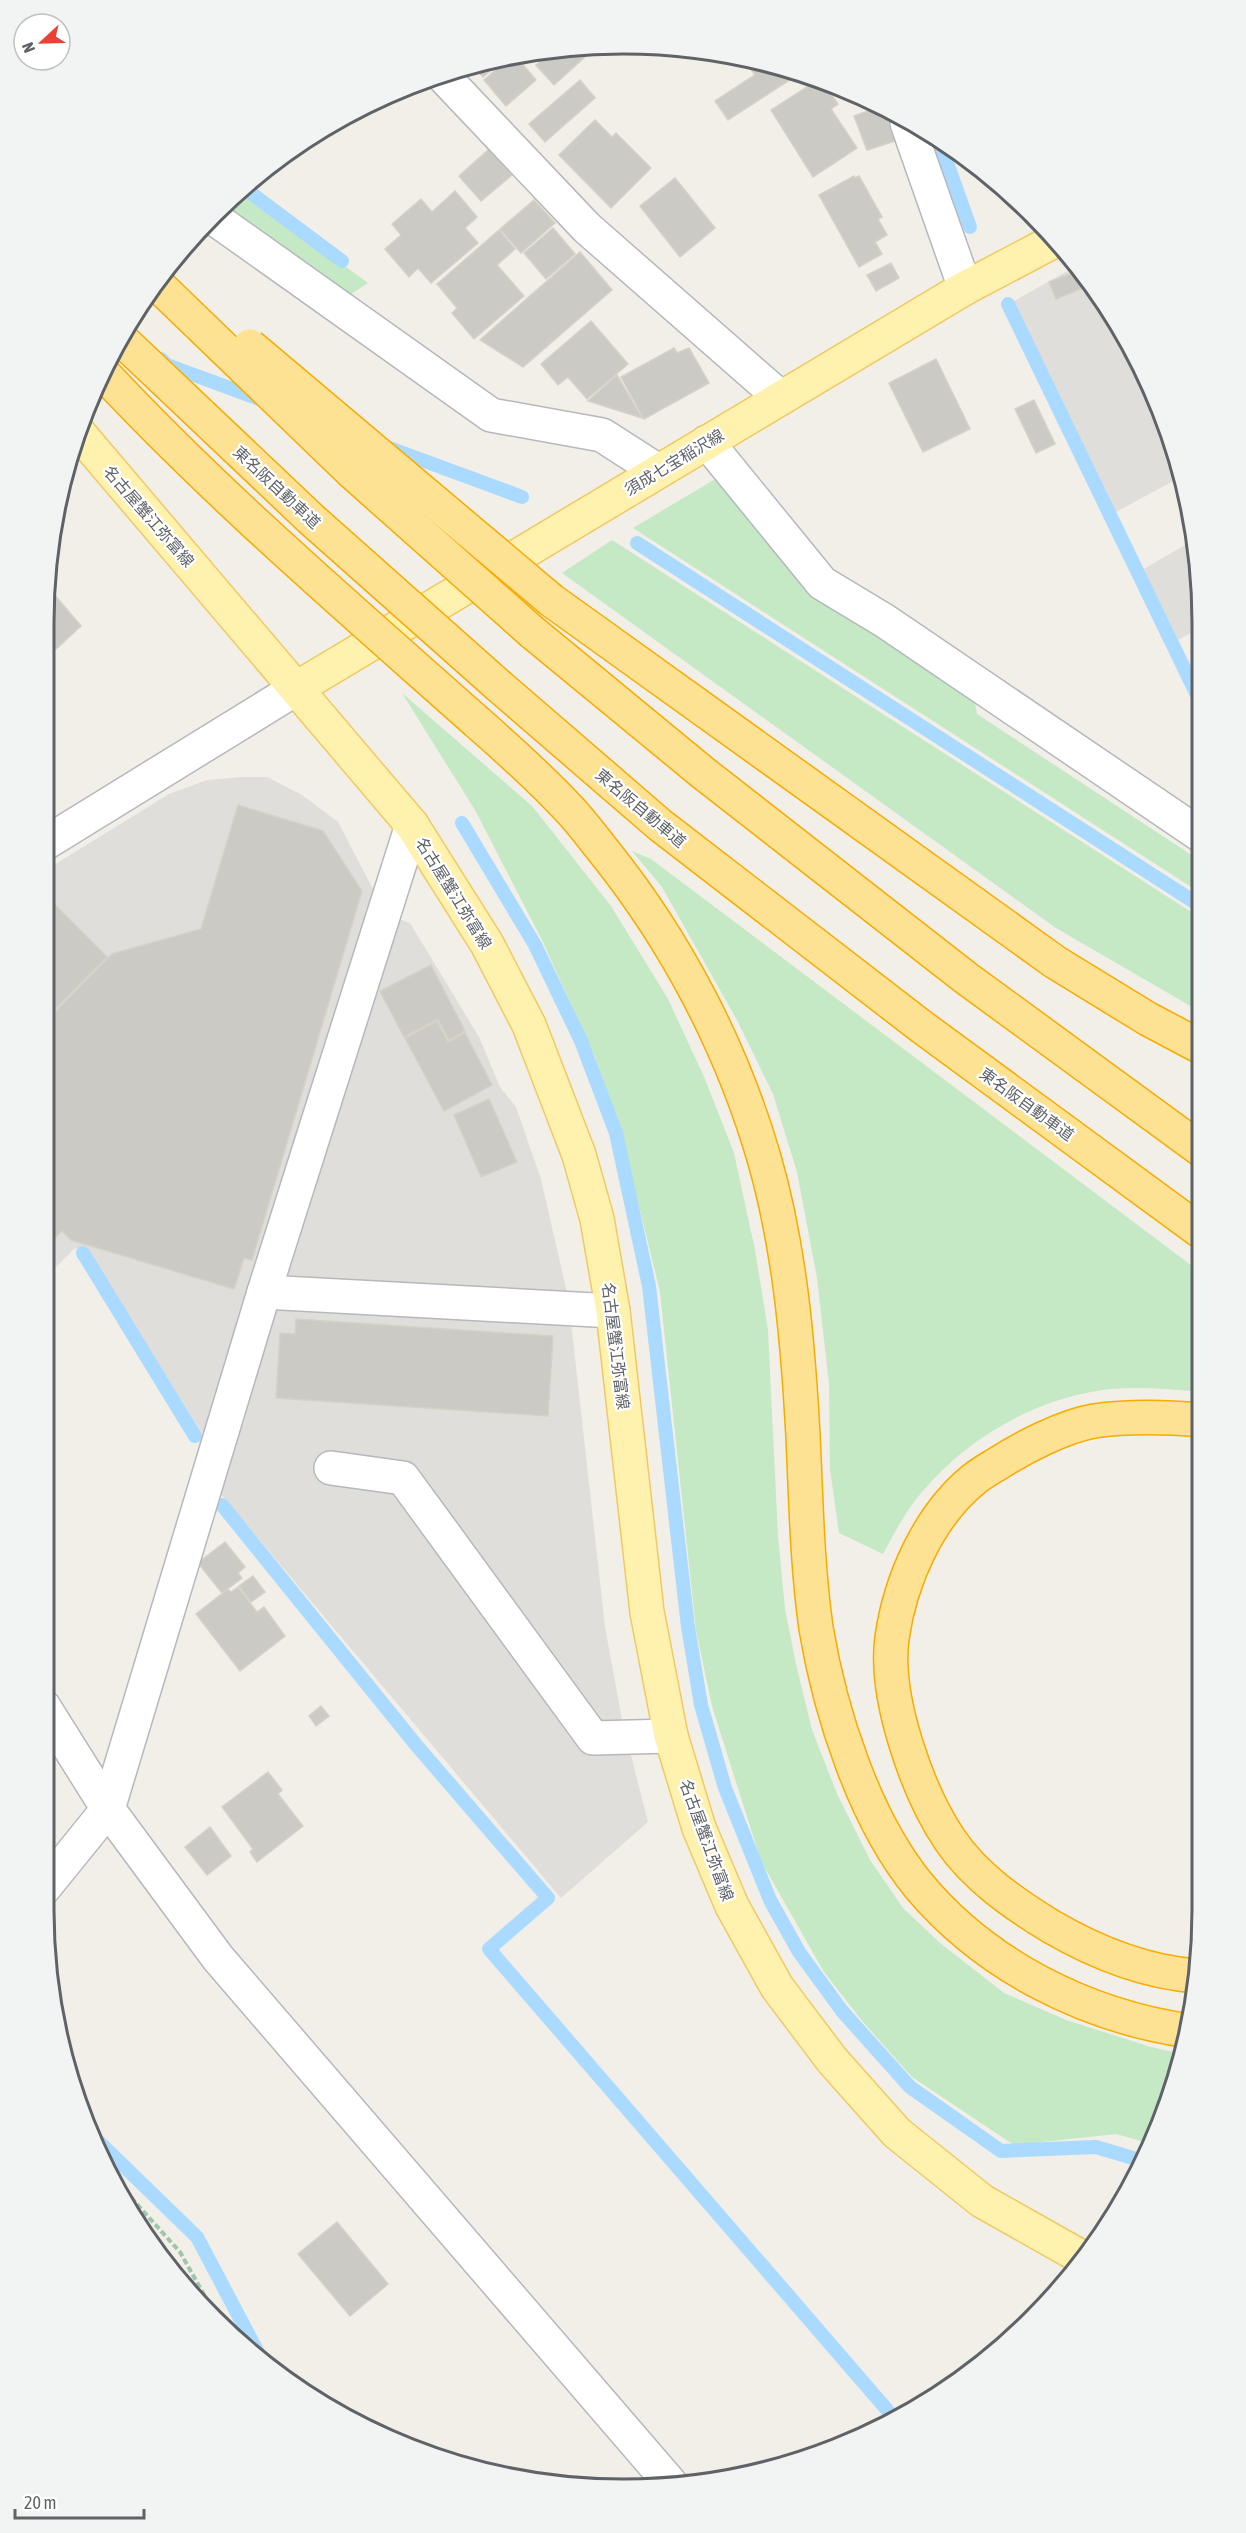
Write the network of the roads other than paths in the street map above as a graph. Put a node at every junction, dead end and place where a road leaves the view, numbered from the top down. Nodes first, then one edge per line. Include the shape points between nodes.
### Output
1 (448, 82) edge
2 (910, 131) edge
3 (220, 222) edge
4 (1048, 244) edge
5 (171, 279) edge
6 (965, 288) junction
7 (163, 290) edge
8 (127, 344) edge
9 (109, 379) edge
10 (781, 398) junction
11 (84, 439) edge
12 (707, 442) junction
13 (658, 471) junction
14 (297, 688) junction
15 (412, 825) junction
16 (1192, 830) edge
17 (54, 838) edge
18 (1192, 1042) edge
19 (1192, 1143) edge
20 (1192, 1225) edge
21 (264, 1292) junction
22 (613, 1311) junction
23 (1192, 1419) edge
24 (331, 1468) dead end
25 (54, 1723) edge
26 (671, 1736) junction
27 (108, 1809) junction
28 (54, 1876) edge
29 (1188, 1974) edge
30 (1179, 2029) edge
31 (1076, 2254) edge
32 (665, 2477) edge

1 - 10 street via 587,228
2 - 6 street
3 - 13 street via 491,415 602,435
4 - 6 main road, 須成七宝稲沢線
5 - 18 highway, bridge via 551,600 1055,962
6 - 10 main road, 須成七宝稲沢線
7 - 19 highway, bridge via 353,473 532,632 702,772 966,978
8 - 20 highway, 東名阪自動車道, bridge via 311,519 660,825 922,1027
9 - 30 highway, bridge via 307,571 573,813 667,939 708,1013 739,1084 764,1158 783,1240 794,1324 817,1629 845,1744 866,1796 917,1883 949,1918 986,1949 1069,1996 1123,2016
10 - 12 main road, 須成七宝稲沢線
11 - 14 main road, 名古屋蟹江弥富線
12 - 13 main road, 須成七宝稲沢線
12 - 16 street via 822,583 885,621
13 - 14 main road, 須成七宝稲沢線
14 - 15 main road, 名古屋蟹江弥富線
14 - 17 street
15 - 21 street
15 - 22 main road, 名古屋蟹江弥富線 via 487,944 529,1025 579,1155 597,1219
21 - 22 street
21 - 27 street
22 - 26 main road, 名古屋蟹江弥富線 via 648,1612
23 - 29 highway via 1092,1421 1013,1454 973,1480 946,1510 922,1546 902,1589 892,1640 893,1693 906,1746 950,1841 986,1881 1071,1939 1132,1963
24 - 26 street via 403,1478 593,1738
25 - 27 street
26 - 31 main road, 名古屋蟹江弥富線 via 699,1828 732,1906 777,1987 832,2060 897,2133 982,2200
27 - 28 street
27 - 32 street via 218,1958

